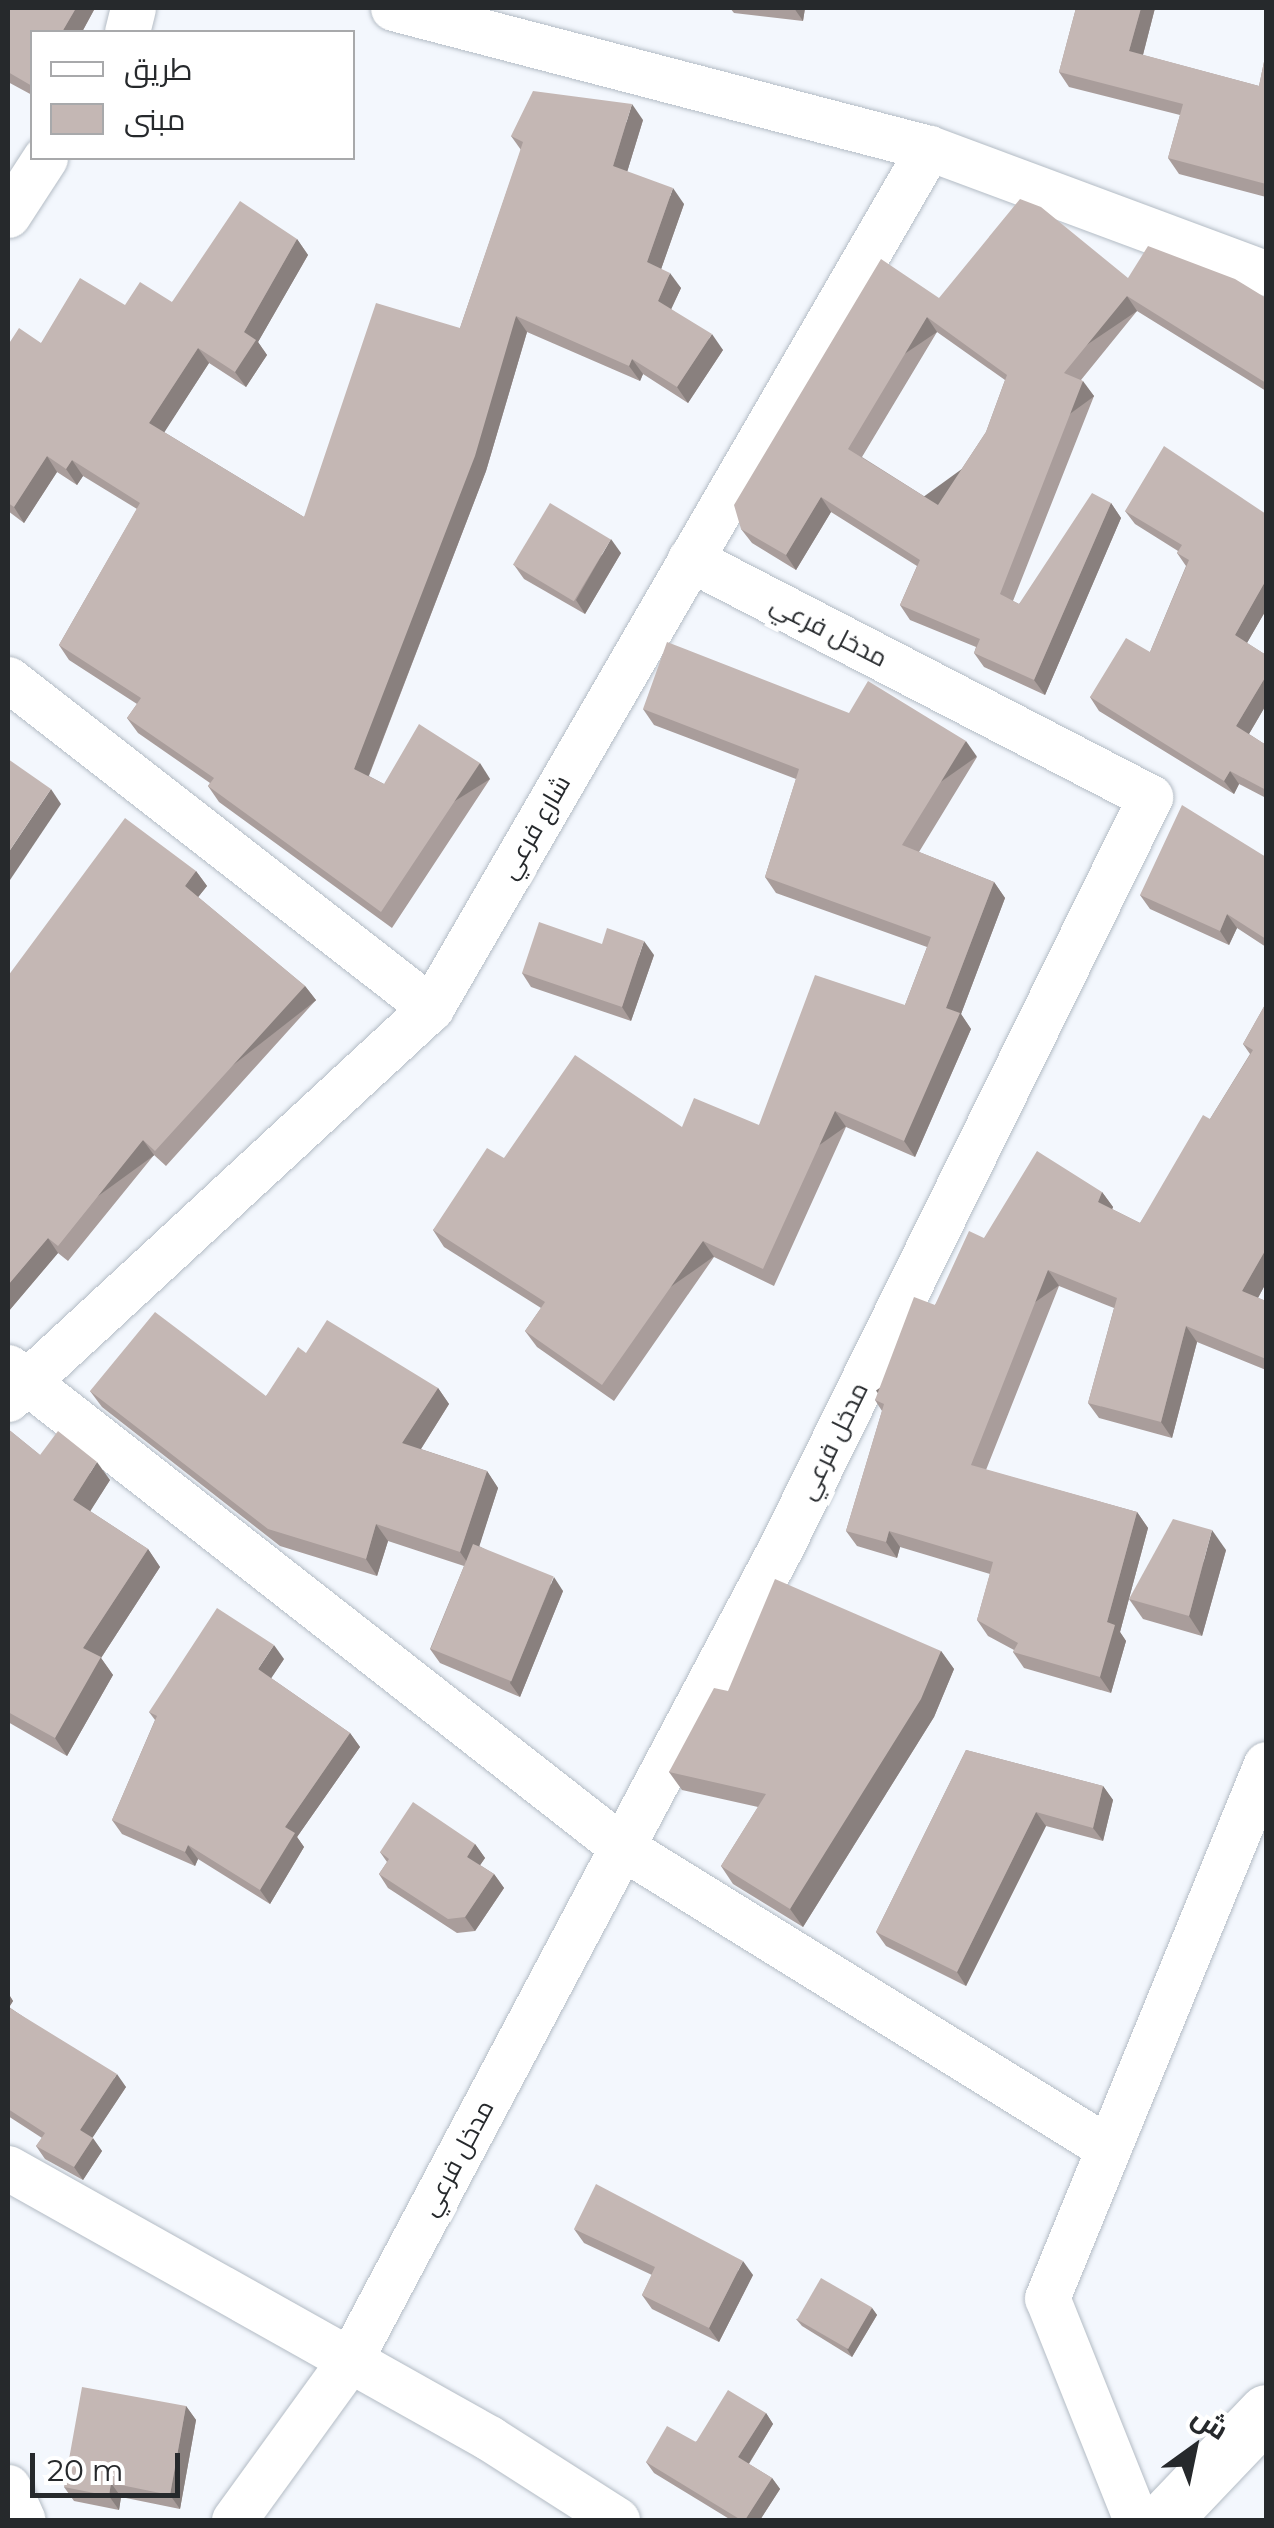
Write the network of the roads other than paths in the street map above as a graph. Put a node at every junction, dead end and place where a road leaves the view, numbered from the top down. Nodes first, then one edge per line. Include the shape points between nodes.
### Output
1 (393, 8) edge
2 (929, 148) junction
3 (45, 160) edge
4 (8, 214) edge
5 (1266, 273) edge
6 (690, 559) junction
7 (8, 680) edge
8 (431, 1008) junction
9 (13, 1383) edge
10 (1266, 1764) edge
11 (622, 1848) junction
12 (1108, 2148) junction
13 (8, 2168) edge
14 (350, 2360) junction
15 (1266, 2412) edge
16 (234, 2520) edge
17 (617, 2520) edge
18 (1136, 2520) edge
19 (1163, 2520) edge

1 - 2 street
2 - 5 street
2 - 6 street, شارع فرعي
3 - 4 street
6 - 8 street, شارع فرعي
6 - 11 street, مدخل فرعي via 1150,797 782,1547
7 - 8 street
8 - 9 street, شارع فرعي
9 - 11 street
10 - 12 street
11 - 12 street
11 - 14 street, مدخل فرعي
12 - 18 street via 1047,2298
13 - 14 street
14 - 16 street, مدخل فرعي
14 - 17 street
15 - 19 main road

